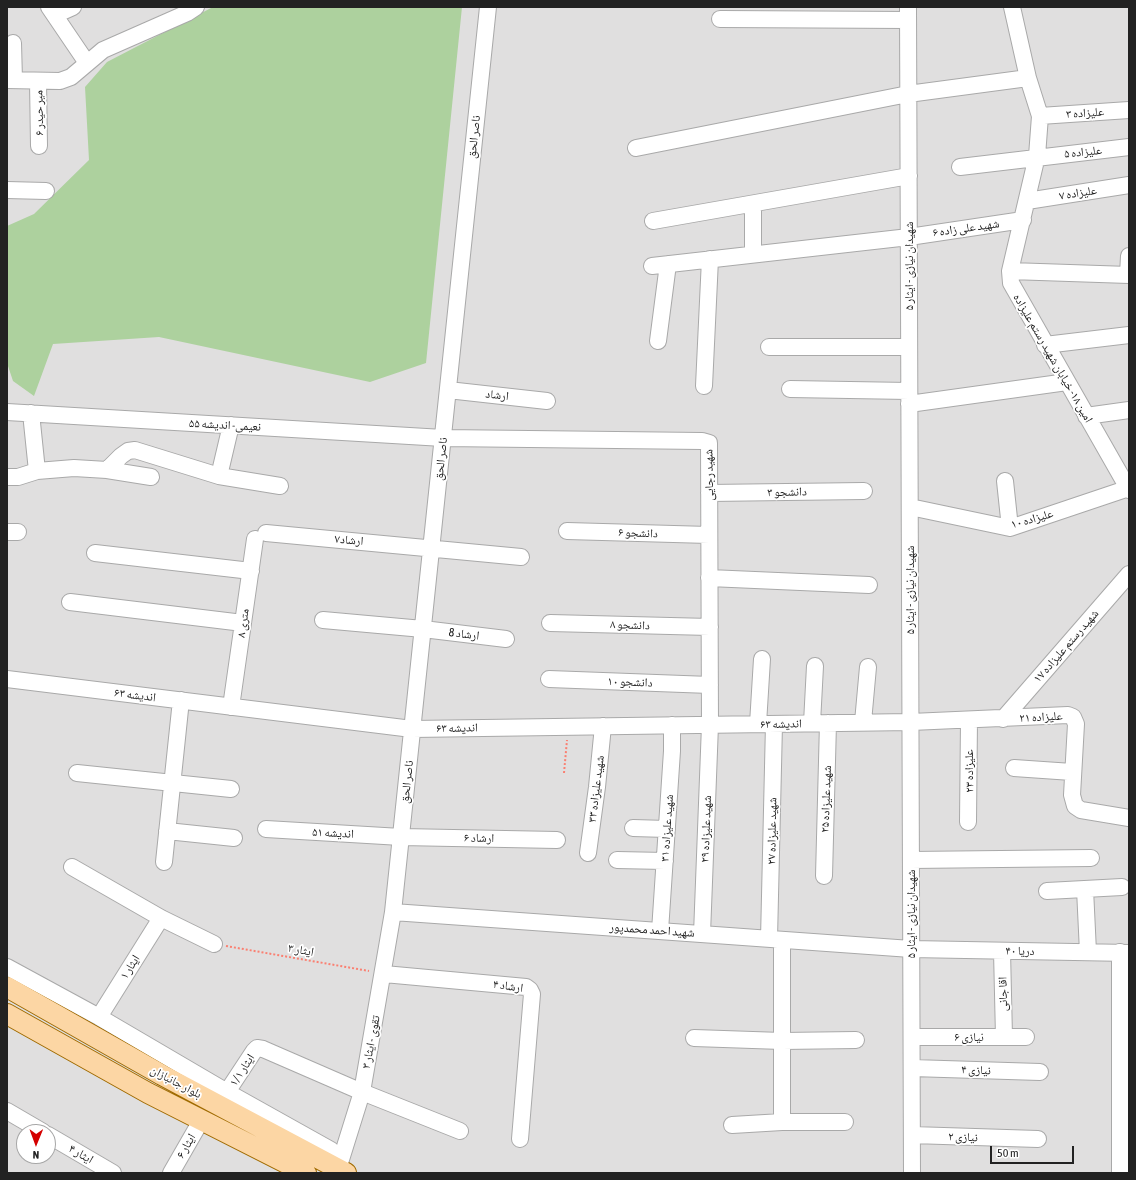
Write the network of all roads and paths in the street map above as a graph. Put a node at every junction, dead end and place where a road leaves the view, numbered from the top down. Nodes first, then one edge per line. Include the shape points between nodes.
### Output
1 (73, 7) edge
2 (196, 7) edge
3 (488, 7) edge
4 (1012, 7) edge
5 (52, 11) edge
6 (908, 14) edge
7 (720, 19) dead end
8 (13, 43) dead end
9 (87, 63) junction
10 (1028, 78) junction
11 (10, 80) edge
12 (38, 81) junction
13 (908, 94) junction
14 (1129, 110) edge
15 (1040, 116) junction
16 (39, 146) dead end
17 (1129, 147) edge
18 (636, 148) dead end
19 (1037, 156) junction
20 (960, 167) dead end
21 (909, 176) junction
22 (1129, 185) edge
23 (7, 190) edge
24 (46, 191) dead end
25 (1027, 201) junction
26 (753, 204) junction
27 (1023, 220) junction
28 (653, 221) dead end
29 (909, 237) junction
30 (753, 254) junction
31 (1129, 256) edge
32 (710, 259) junction
33 (1010, 271) junction
34 (1129, 275) edge
35 (1129, 335) edge
36 (658, 342) dead end
37 (1045, 344) junction
38 (769, 347) dead end
39 (909, 347) junction
40 (1067, 382) junction
41 (704, 386) dead end
42 (790, 389) dead end
43 (448, 390) junction
44 (909, 397) junction
45 (547, 401) dead end
46 (1129, 410) edge
47 (7, 412) edge
48 (31, 413) junction
49 (1086, 416) junction
50 (231, 425) junction
51 (443, 438) junction
52 (107, 470) junction
53 (30, 473) junction
54 (220, 476) junction
55 (7, 477) edge
56 (151, 477) dead end
57 (1005, 481) dead end
58 (280, 486) dead end
59 (1129, 489) edge
60 (864, 491) dead end
61 (709, 493) junction
62 (910, 507) junction
63 (1010, 528) junction
64 (567, 530) dead end
65 (709, 535) junction
66 (261, 536) joint
67 (431, 548) junction
68 (95, 553) dead end
69 (521, 557) dead end
70 (251, 571) junction
71 (1129, 574) edge
72 (710, 578) junction
73 (870, 585) dead end
74 (70, 602) dead end
75 (322, 620) dead end
76 (243, 623) junction
77 (550, 623) dead end
78 (710, 627) junction
79 (423, 629) junction
80 (506, 639) dead end
81 (762, 659) dead end
82 (815, 666) dead end
83 (868, 667) dead end
84 (549, 678) dead end
85 (7, 679) edge
86 (710, 685) junction
87 (180, 700) junction
88 (231, 707) junction
89 (1003, 719) junction
90 (969, 720) junction
91 (863, 722) junction
92 (911, 722) junction
93 (812, 723) junction
94 (828, 723) junction
95 (710, 724) junction
96 (758, 724) junction
97 (774, 724) junction
98 (672, 725) junction
99 (568, 726) junction
100 (603, 726) junction
101 (412, 729) junction
102 (1014, 768) dead end
103 (1072, 772) junction
104 (77, 773) dead end
105 (564, 773) dead end
106 (172, 783) junction
107 (231, 789) dead end
108 (1129, 818) edge
109 (968, 822) dead end
110 (633, 828) dead end
111 (266, 829) dead end
112 (667, 829) junction
113 (167, 831) junction
114 (401, 837) junction
115 (234, 838) dead end
116 (557, 840) dead end
117 (588, 853) dead end
118 (1090, 858) dead end
119 (617, 860) dead end
120 (911, 860) junction
121 (665, 861) junction
122 (164, 862) dead end
123 (72, 867) dead end
124 (824, 876) dead end
125 (1122, 887) dead end
126 (1085, 889) junction
127 (1047, 891) dead end
128 (393, 912) junction
129 (161, 918) junction
130 (660, 931) junction
131 (702, 934) junction
132 (775, 939) junction
133 (214, 944) joint
134 (911, 949) junction
135 (1002, 950) junction
136 (1088, 952) junction
137 (1124, 952) edge
138 (7, 967) edge
139 (384, 974) junction
140 (7, 987) edge
141 (7, 1014) edge
142 (99, 1017) junction
143 (1124, 1023) edge
144 (912, 1037) junction
145 (1004, 1037) junction
146 (1026, 1037) dead end
147 (694, 1038) dead end
148 (856, 1040) dead end
149 (782, 1041) junction
150 (1124, 1047) edge
151 (125, 1053) junction
152 (912, 1068) junction
153 (111, 1072) junction
154 (1040, 1072) dead end
155 (162, 1075) junction
156 (227, 1092) junction
157 (362, 1092) junction
158 (148, 1094) junction
159 (1124, 1099) edge
160 (7, 1111) edge
161 (202, 1120) junction
162 (782, 1122) junction
163 (844, 1122) dead end
164 (29, 1124) edge
165 (732, 1125) dead end
166 (460, 1131) dead end
167 (912, 1135) junction
168 (520, 1139) dead end
169 (1038, 1139) dead end
170 (56, 1140) edge
171 (1123, 1163) edge
172 (342, 1171) edge
173 (113, 1173) edge
174 (171, 1173) edge
175 (306, 1173) edge
176 (912, 1173) edge

1 - 5 street
2 - 9 street via 103,50
3 - 43 street, ناصر الحق
4 - 10 street, امین ۱۸- خيابان شهيد رستم عليزاده
5 - 9 street
6 - 7 street
6 - 13 street, شهیدان نیازی - ایثار ۵
8 - 11 street
9 - 12 street via 71,77 60,81
10 - 13 street
10 - 15 street, امین ۱۸- خيابان شهيد رستم عليزاده
11 - 12 street
12 - 16 street, میر حیدر ۶
13 - 18 street
13 - 21 street, شهیدان نیازی - ایثار ۵
14 - 15 street, علیزاده ۳
15 - 19 street, امین ۱۸- خيابان شهيد رستم عليزاده
17 - 19 street, علیزاده ۵
19 - 20 street, علیزاده ۵
19 - 25 street, امین ۱۸- خيابان شهيد رستم عليزاده
21 - 26 street
21 - 29 street, شهیدان نیازی - ایثار ۵
22 - 25 street, علیزاده ۷
23 - 24 street
25 - 27 street, امین ۱۸- خيابان شهيد رستم عليزاده
26 - 28 street
26 - 30 street
27 - 29 street, شهید علی زاده ۶
27 - 33 street, امین ۱۸- خيابان شهيد رستم عليزاده
29 - 30 street, شهید علی زاده ۶
29 - 39 street, شهیدان نیازی - ایثار ۵
30 - 32 street, شهید علی زاده ۶
31 - 34 street
32 - 36 street, شهید علی زاده ۶ via 660,265
32 - 41 street
33 - 34 street
33 - 37 street, امین ۱۸- خيابان شهيد رستم عليزاده via 1015,292
35 - 37 street
37 - 40 street, امین ۱۸- خيابان شهيد رستم عليزاده
38 - 39 street
39 - 44 street, شهیدان نیازی - ایثار ۵
40 - 44 street
40 - 49 street, امین ۱۸- خيابان شهيد رستم عليزاده
42 - 44 street
43 - 45 street, ارشاد
43 - 51 street, ناصر الحق
44 - 62 street, شهیدان نیازی - ایثار ۵
46 - 49 street
47 - 48 street, نعیمی- اندیشه ۵۵
48 - 50 street, نعیمی- اندیشه ۵۵
48 - 53 street
49 - 59 street, امین ۱۸- خيابان شهيد رستم عليزاده
50 - 51 street, نعیمی- اندیشه ۵۵
50 - 54 street
51 - 61 street, شهید رجایی via 702,441 709,443
51 - 67 street, ناصر الحق
52 - 53 street via 74,468
52 - 54 street via 128,451 135,450
52 - 56 street
53 - 55 street
54 - 58 street
57 - 63 street
59 - 63 street, علیزاده ۱۰
60 - 61 street, دانشجو ۳
61 - 65 street, شهید رجایی
62 - 63 street, علیزاده ۱۰
62 - 92 street, شهیدان نیازی - ایثار ۵
64 - 65 street, دانشجو ۶
65 - 72 street, شهید رجایی
66 - 67 street, ارشاد۷
66 - 70 street, ۸ متری
67 - 69 street, ارشاد۷
67 - 79 street, ناصر الحق
68 - 70 street
70 - 76 street, ۸ متری
71 - 89 street, ۱۷ شهید رستم علیزاده
72 - 73 street
72 - 78 street, شهید رجایی
74 - 76 street
75 - 79 street, ارشاد 8
76 - 88 street, ۸ متری
77 - 78 street, دانشجو ۸
78 - 86 street, شهید رجایی
79 - 80 street, ارشاد 8
79 - 101 street, ناصر الحق
81 - 96 street
82 - 93 street
83 - 91 street
84 - 86 street, دانشجو ۱۰
85 - 87 street, اندیشه ۶۳
86 - 95 street, شهید رجایی
87 - 88 street, اندیشه ۶۳
87 - 106 street
88 - 101 street, اندیشه ۶۳
89 - 90 street, علیزاده ۲۱
89 - 103 street, علیزاده ۲۱ via 1068,715 1073,717 1076,724
90 - 92 street, علیزاده ۲۱
90 - 109 street, علیزاده ۲۳
91 - 92 street, اندیشه ۶۳
91 - 94 street, اندیشه ۶۳
92 - 120 street, شهیدان نیازی - ایثار ۵
93 - 94 street, اندیشه ۶۳
93 - 97 street, اندیشه ۶۳
94 - 124 street, شهید علیزاده ۲۵
95 - 96 street, اندیشه ۶۳
95 - 98 street, اندیشه ۶۳
95 - 131 street, شهید علیزاده ۲۹
96 - 97 street, اندیشه ۶۳
97 - 132 street, شهید علیزاده ۲۷
98 - 100 street, اندیشه ۶۳
98 - 112 street, شهید علیزاده ۳۱
99 - 100 street, اندیشه ۶۳
99 - 101 street, اندیشه ۶۳
99 - 105 path
100 - 117 street, شهید علیزاده ۳۳
101 - 114 street, ناصر الحق
102 - 103 street
103 - 108 street, علیزاده ۲۱ via 1072,800 1078,808
104 - 106 street
106 - 107 street
106 - 113 street
110 - 112 street
111 - 114 street, اندیشه ۵۱
112 - 121 street, شهید علیزاده ۳۱
113 - 115 street
113 - 122 street
114 - 116 street, ارشاد ۶
114 - 128 street, ناصر الحق
118 - 120 street
119 - 121 street
120 - 134 street, شهیدان نیازی - ایثار ۵
121 - 130 street, شهید علیزاده ۳۱
123 - 129 street
125 - 126 street
126 - 127 street
126 - 136 street
128 - 130 street, شهید احمد محمدپور
128 - 139 street, تقوی - ایثار ۳
129 - 133 street
129 - 142 street, ایثار ۱
130 - 131 street, شهید احمد محمدپور
131 - 132 street, شهید احمد محمدپور
132 - 134 street, شهید احمد محمدپور
132 - 149 street, شهید علیزاده ۲۷
133 - 139 path, ایثار ۳
134 - 135 street, دریا ۴۰
134 - 144 street, شهیدان نیازی - ایثار ۵
135 - 136 street, دریا ۴۰
135 - 145 street, اقا جانی
136 - 137 street, دریا ۴۰
137 - 143 street
138 - 142 street
139 - 157 street, تقوی - ایثار ۳
139 - 168 street, ارشاد ۴ via 526,987 530,990 532,994
140 - 151 main road, بلوار جانبازان
141 - 153 main road, بلوار جانبازان
142 - 156 street
143 - 150 street
144 - 145 street, نیازی ۶
144 - 152 street, شهیدان نیازی - ایثار ۵
145 - 146 street, نیازی ۶
147 - 149 street
148 - 149 street
149 - 162 street, شهید علیزاده ۲۷
150 - 159 street
151 - 153 main road via 125,1064
151 - 155 main road, بلوار جانبازان
152 - 154 street, نیازی ۴
152 - 167 street, شهیدان نیازی - ایثار ۵
153 - 158 main road, بلوار جانبازان
155 - 158 main road via 149,1080 146,1086
155 - 172 main road, بلوار جانبازان
156 - 157 street, ایثار ۱/۱ via 257,1048 263,1048
156 - 172 street via 331,1150
157 - 166 street
157 - 172 street, تقوی - ایثار ۳
158 - 161 main road, بلوار جانبازان
159 - 171 street
160 - 164 street
161 - 174 street, ایثار ۶
161 - 175 main road, بلوار جانبازان
162 - 163 street
162 - 165 street
167 - 169 street, نیازی ۲
167 - 176 street, شهیدان نیازی - ایثار ۵
170 - 173 street, ایثار ۴

